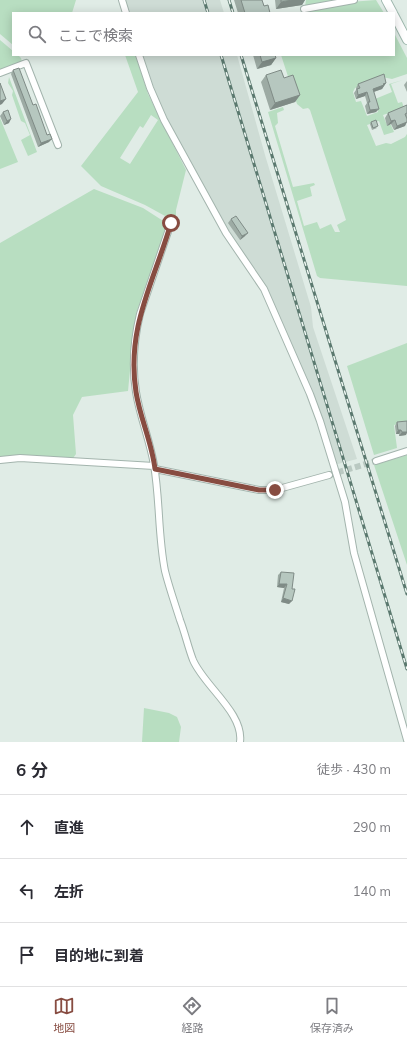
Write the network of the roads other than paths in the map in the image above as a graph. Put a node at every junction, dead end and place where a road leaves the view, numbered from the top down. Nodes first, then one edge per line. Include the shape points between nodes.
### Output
1 (122, 0) edge
2 (354, 0) edge
3 (386, 0) edge
4 (304, 9) dead end
5 (126, 12) edge
6 (393, 12) edge
7 (395, 16) edge
8 (407, 40) edge
9 (139, 56) edge
10 (0, 73) edge
11 (58, 145) dead end
12 (171, 223) dead end
13 (407, 451) edge
14 (0, 460) edge
15 (376, 461) tunnel mouth
16 (154, 467) junction
17 (329, 475) tunnel mouth
18 (407, 740) edge
19 (240, 742) edge

1 - 5 street
2 - 4 street
3 - 6 main road
7 - 8 main road
9 - 18 street via 164,120 226,233 264,289 310,394 345,502 354,553
10 - 11 street via 26,63
12 - 16 street via 140,314 134,364 136,392
13 - 15 street
14 - 16 street via 20,458
16 - 17 street via 259,490 275,490
16 - 19 street via 163,553 170,589 193,660 203,678 226,703 239,729

